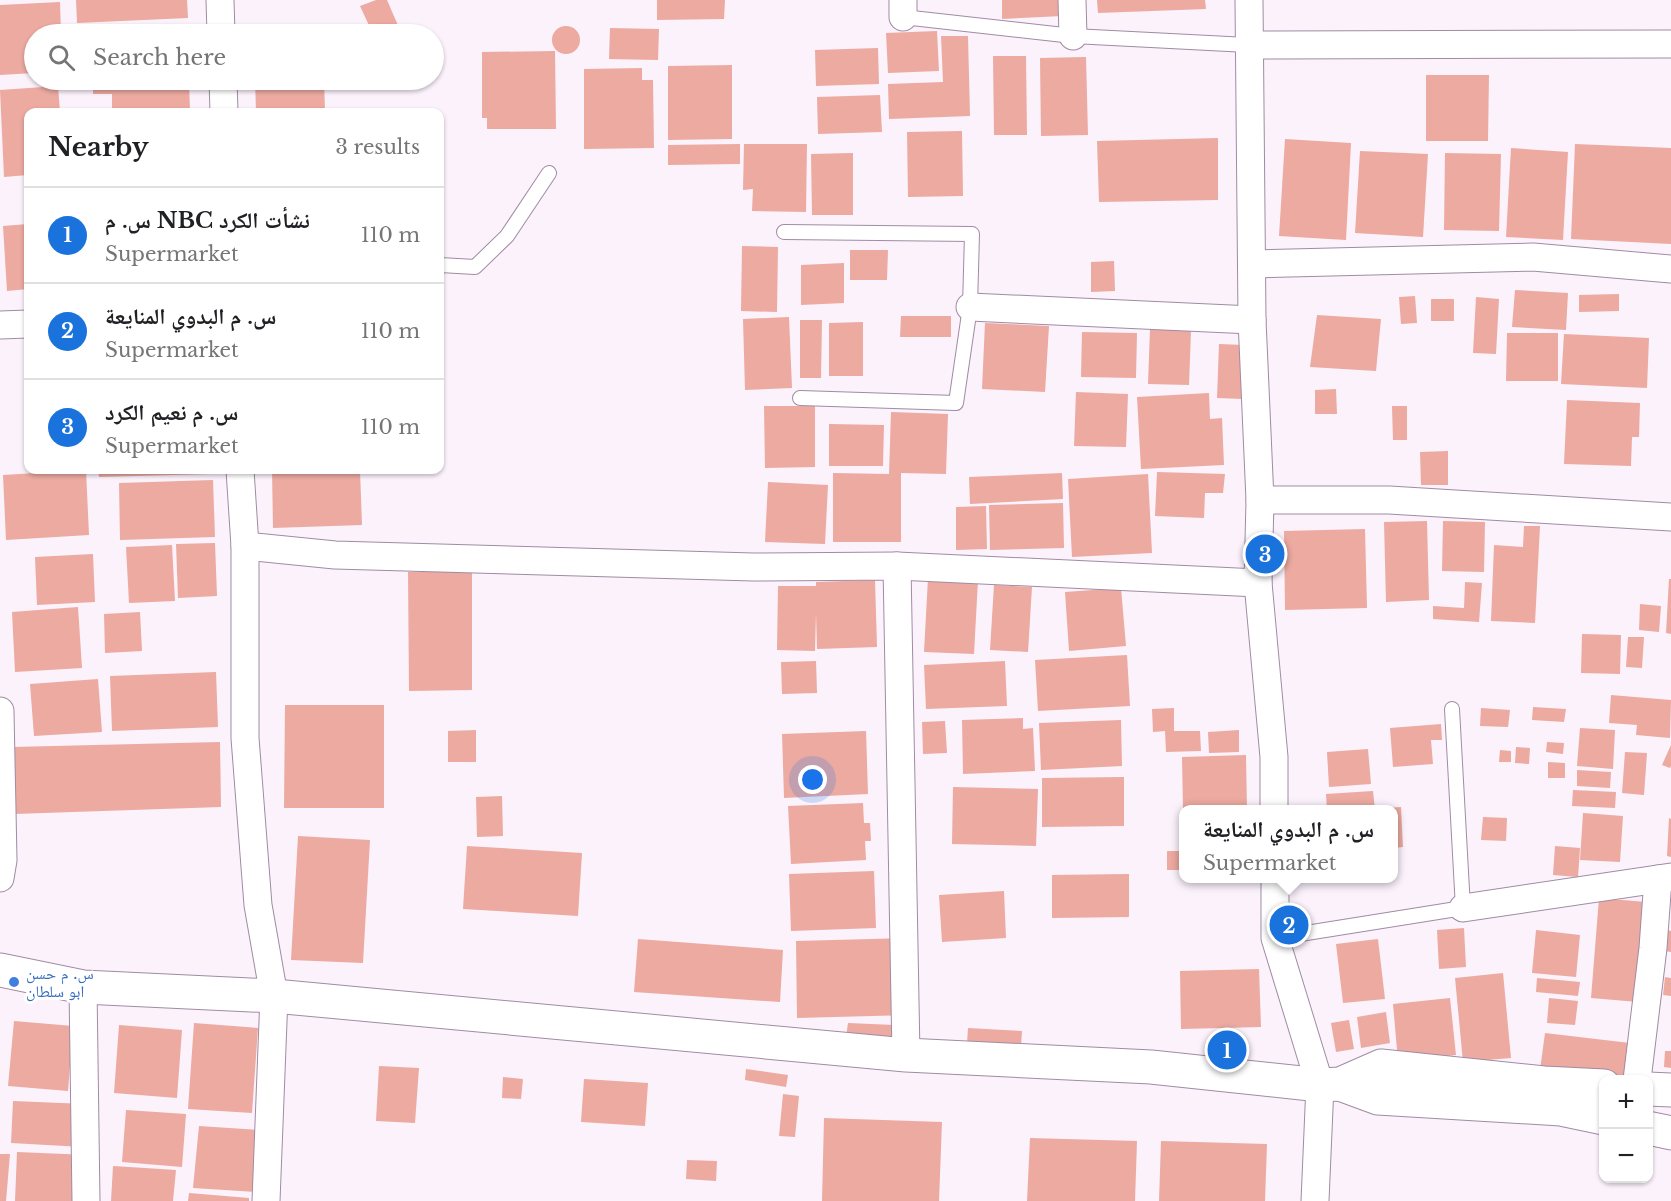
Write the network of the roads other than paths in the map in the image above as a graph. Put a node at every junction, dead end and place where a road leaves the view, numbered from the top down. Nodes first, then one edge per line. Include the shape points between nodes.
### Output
1 (220, 0) edge
2 (1072, 0) edge
3 (1249, 0) edge
4 (903, 8) edge
5 (221, 24) edge
6 (1073, 36) junction
7 (1671, 44) edge
8 (1248, 45) junction
9 (223, 90) edge
10 (224, 108) edge
11 (549, 173) dead end
12 (784, 232) dead end
13 (1253, 264) junction
14 (444, 265) edge
15 (1671, 269) edge
16 (970, 307) junction
17 (1252, 320) junction
18 (24, 324) edge
19 (0, 325) edge
20 (800, 398) dead end
21 (240, 474) edge
22 (1260, 500) junction
23 (1671, 517) edge
24 (245, 546) junction
25 (897, 566) junction
26 (1258, 582) junction
27 (1452, 709) dead end
28 (0, 711) edge
29 (0, 717) edge
30 (1274, 805) edge
31 (0, 878) edge
32 (1665, 878) edge
33 (1275, 883) edge
34 (1463, 908) junction
35 (1275, 938) junction
36 (0, 970) edge
37 (83, 987) junction
38 (274, 996) junction
39 (906, 1055) junction
40 (1638, 1075) edge
41 (1330, 1084) junction
42 (1599, 1086) edge
43 (1653, 1089) edge
44 (1671, 1090) edge
45 (1599, 1117) edge
46 (1653, 1129) edge
47 (1671, 1133) edge
48 (86, 1201) edge
49 (266, 1201) edge
50 (1315, 1201) edge

1 - 5 street
2 - 6 street
3 - 8 street
4 - 6 lane
6 - 8 lane
7 - 8 street
8 - 13 street
9 - 10 street
11 - 14 lane via 507,236 475,267
12 - 16 lane via 972,234
13 - 15 street via 1533,258
13 - 17 street
16 - 17 street
16 - 20 lane via 956,404
17 - 22 street
18 - 19 street
21 - 24 street
22 - 23 street via 1389,500
22 - 26 street
24 - 25 street via 347,555 753,567
24 - 38 street via 245,738 258,905
25 - 26 street
25 - 39 street
26 - 30 street via 1274,757
27 - 34 lane
28 - 29 street
29 - 31 street
32 - 34 street
32 - 40 street
33 - 35 street
34 - 35 lane
35 - 41 street
36 - 37 street
37 - 38 street
37 - 48 street
38 - 39 street
38 - 49 street
39 - 41 street via 1151,1066
41 - 42 street via 1382,1066
41 - 45 street via 1378,1098 1561,1109
41 - 50 street
43 - 44 street
46 - 47 street

